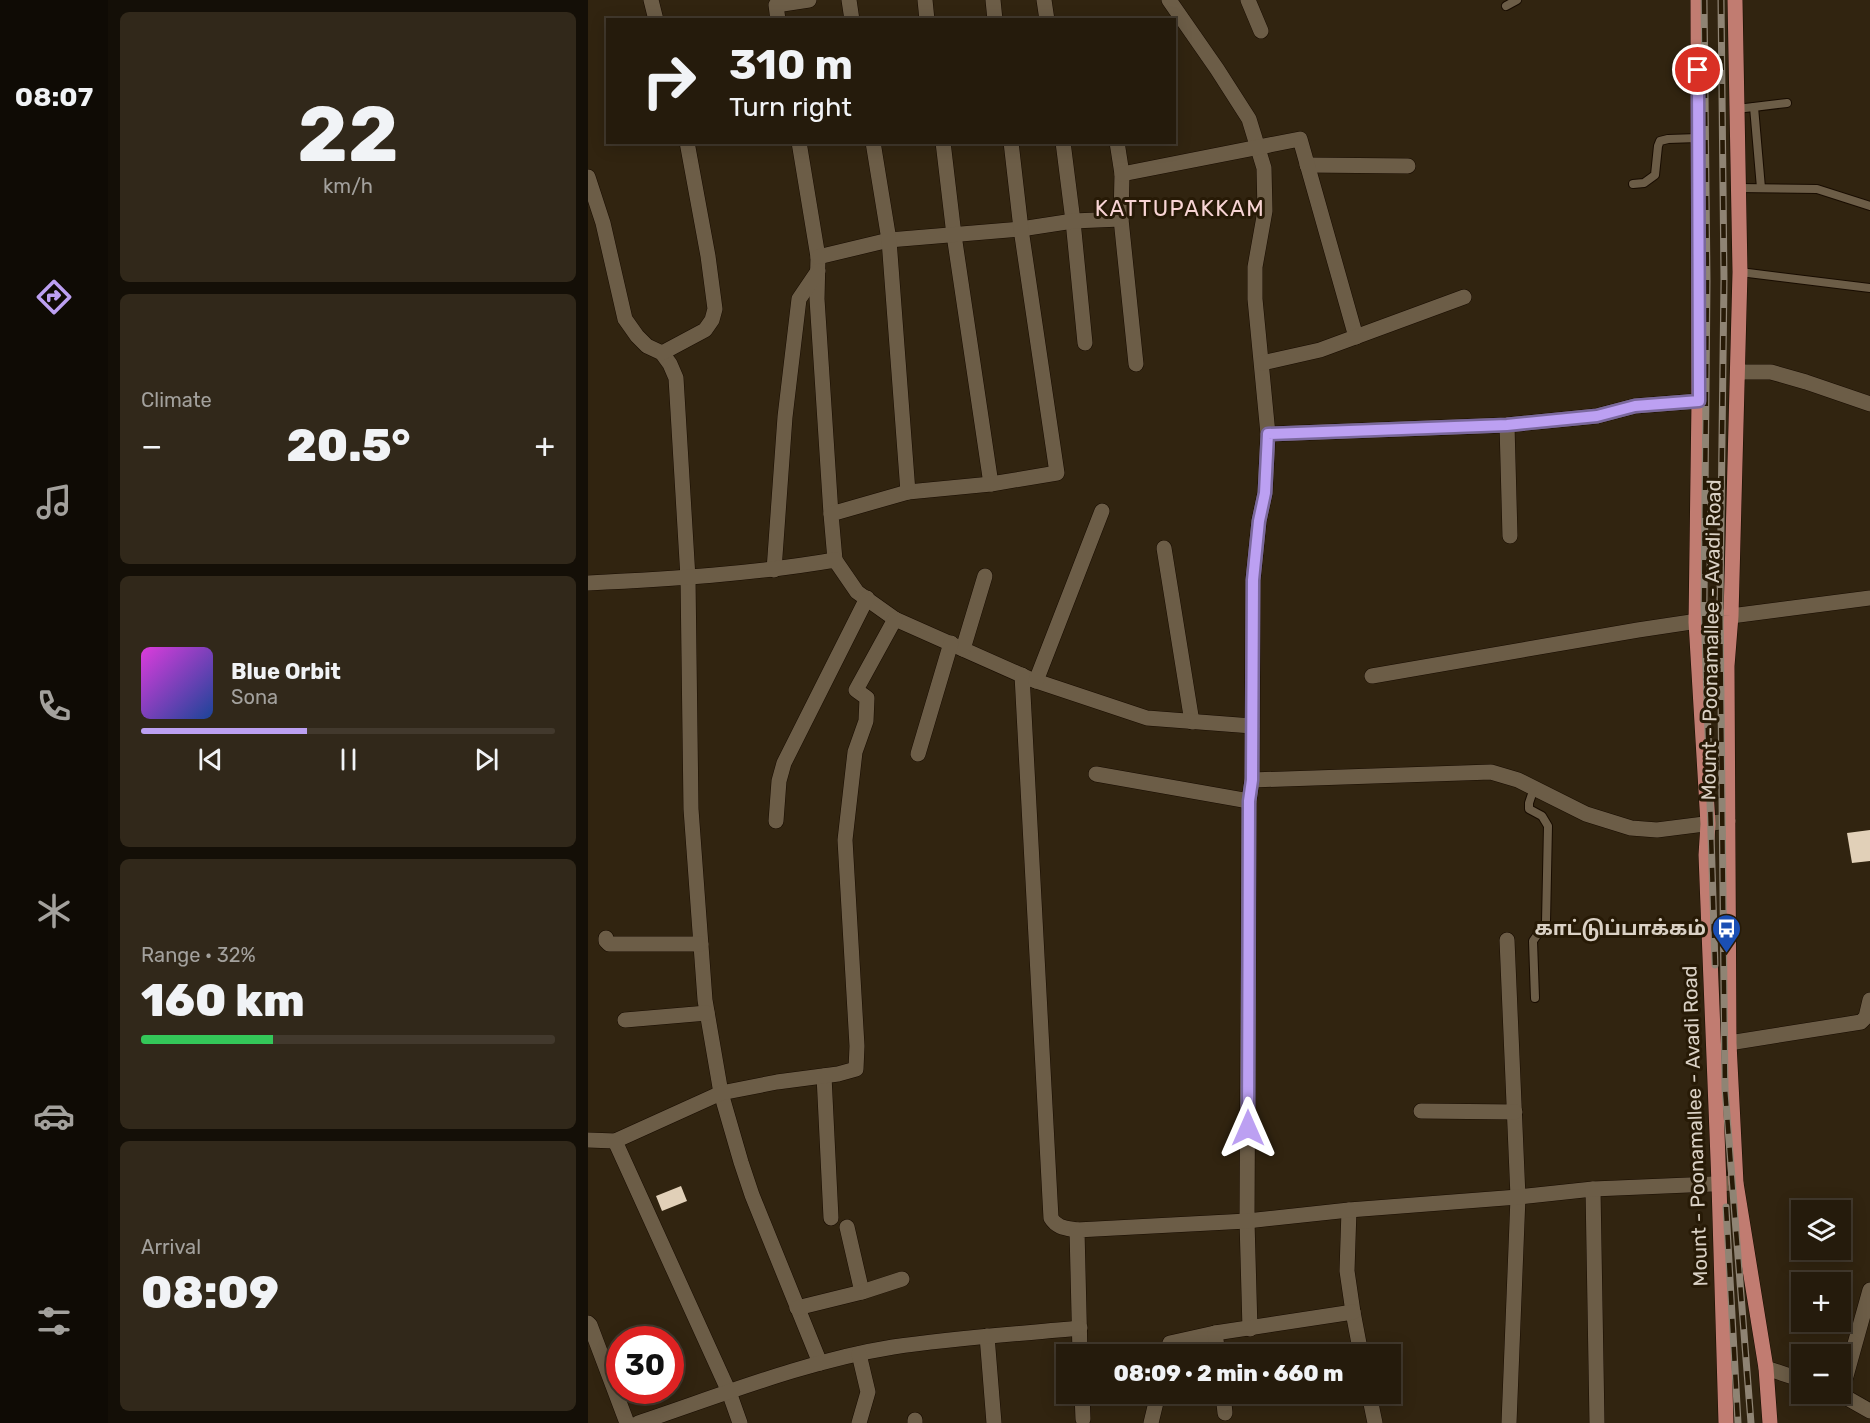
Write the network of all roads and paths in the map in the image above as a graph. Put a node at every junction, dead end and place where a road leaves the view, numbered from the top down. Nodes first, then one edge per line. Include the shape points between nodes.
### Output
1 (651, 0) edge
2 (810, 0) edge
3 (849, 0) edge
4 (925, 0) edge
5 (993, 0) edge
6 (1044, 0) edge
7 (1168, 0) edge
8 (1248, 0) edge
9 (1517, 0) edge
10 (1735, 0) edge
11 (1695, 1) edge
12 (1506, 6) dead end
13 (656, 18) edge
14 (778, 18) edge
15 (852, 18) edge
16 (927, 18) edge
17 (995, 18) edge
18 (1047, 18) edge
19 (1261, 31) dead end
20 (1787, 103) dead end
21 (1754, 107) junction
22 (1737, 109) junction
23 (1698, 138) junction
24 (687, 144) edge
25 (799, 144) edge
26 (873, 144) edge
27 (943, 144) edge
28 (1011, 144) edge
29 (1063, 144) edge
30 (1117, 144) edge
31 (1259, 148) junction
32 (1307, 165) junction
33 (1408, 166) dead end
34 (1122, 174) junction
35 (588, 177) edge
36 (1633, 184) dead end
37 (1738, 188) junction
38 (1761, 188) junction
39 (1870, 206) edge
40 (1121, 219) junction
41 (1073, 220) junction
42 (1021, 229) junction
43 (954, 236) junction
44 (889, 240) junction
45 (818, 264) junction
46 (1740, 272) junction
47 (1870, 288) edge
48 (1464, 297) dead end
49 (1356, 337) junction
50 (1085, 343) dead end
51 (662, 353) junction
52 (1262, 363) junction
53 (1136, 364) dead end
54 (1738, 372) junction
55 (1699, 401) junction
56 (1870, 404) edge
57 (1507, 425) junction
58 (1268, 434) junction
59 (991, 484) junction
60 (908, 492) junction
61 (1102, 511) dead end
62 (831, 514) junction
63 (1510, 536) dead end
64 (1164, 548) dead end
65 (835, 560) junction
66 (774, 570) junction
67 (985, 576) dead end
68 (688, 578) junction
69 (588, 583) edge
70 (867, 598) junction
71 (1870, 598) edge
72 (1731, 615) junction
73 (895, 619) junction
74 (1696, 622) junction
75 (957, 646) junction
76 (1372, 676) dead end
77 (1029, 678) junction
78 (1192, 722) junction
79 (1252, 726) junction
80 (918, 754) dead end
81 (1096, 774) dead end
82 (1252, 780) junction
83 (1534, 788) junction
84 (1249, 801) junction
85 (776, 821) dead end
86 (1728, 821) junction
87 (1708, 824) junction
88 (606, 938) dead end
89 (1506, 940) dead end
90 (701, 944) junction
91 (1535, 998) dead end
92 (1870, 1000) edge
93 (707, 1012) junction
94 (625, 1020) dead end
95 (1729, 1043) junction
96 (824, 1076) junction
97 (720, 1093) junction
98 (1421, 1111) dead end
99 (1515, 1112) junction
100 (588, 1140) edge
101 (615, 1141) junction
102 (1736, 1183) junction
103 (1719, 1184) junction
104 (1593, 1189) junction
105 (1518, 1197) junction
106 (1349, 1210) junction
107 (831, 1218) dead end
108 (1247, 1221) junction
109 (847, 1227) dead end
110 (1077, 1230) junction
111 (902, 1279) dead end
112 (1870, 1290) edge
113 (862, 1292) junction
114 (797, 1308) junction
115 (1353, 1312) junction
116 (588, 1323) edge
117 (1080, 1328) junction
118 (1250, 1329) junction
119 (1215, 1333) junction
120 (987, 1336) junction
121 (1080, 1344) edge
122 (1170, 1344) edge
123 (1217, 1344) edge
124 (1359, 1344) edge
125 (859, 1354) junction
126 (1851, 1356) edge
127 (820, 1363) junction
128 (1766, 1368) junction
129 (1791, 1376) edge
130 (729, 1392) junction
131 (1851, 1400) edge
132 (1082, 1404) edge
133 (1156, 1404) edge
134 (1224, 1404) edge
135 (1371, 1404) edge
136 (1870, 1411) edge
137 (1225, 1413) dead end
138 (1083, 1419) dead end
139 (627, 1423) edge
140 (639, 1423) edge
141 (740, 1423) edge
142 (859, 1423) edge
143 (994, 1423) edge
144 (1151, 1423) edge
145 (1375, 1423) edge
146 (1509, 1423) edge
147 (1598, 1423) edge
148 (1726, 1423) edge
149 (1770, 1423) edge

1 - 13 street
2 - 14 street via 776,5
3 - 15 street
4 - 16 street
5 - 17 street
6 - 18 street
7 - 31 street via 1249,120
8 - 19 street
9 - 12 lane
10 - 22 main road, Mount - Poonamallee - Avadi Road
11 - 23 main road, Mount - Poonamallee - Avadi Road
20 - 21 lane
21 - 22 lane
21 - 38 lane
22 - 37 main road, Mount - Poonamallee - Avadi Road
23 - 36 lane via 1660,141 1655,175 1644,183
23 - 55 main road, Mount - Poonamallee - Avadi Road
24 - 51 street via 715,309 705,330
25 - 45 street
26 - 44 street
27 - 43 street
28 - 42 street
29 - 41 street
30 - 34 street
31 - 32 street via 1300,139
31 - 34 street
31 - 52 street via 1264,168 1265,211 1255,267 1255,299
32 - 33 street
32 - 49 street
34 - 40 street
35 - 51 street via 625,319 647,346
37 - 38 lane
37 - 46 main road, Mount - Poonamallee - Avadi Road
38 - 39 lane via 1817,189
40 - 41 street
40 - 53 street
41 - 42 street
41 - 50 street
42 - 43 street
42 - 59 street via 1057,472
43 - 44 street
43 - 59 street
44 - 45 street
44 - 60 street
45 - 62 street
45 - 66 street via 799,299 785,417
46 - 47 lane
46 - 54 main road, Mount - Poonamallee - Avadi Road
48 - 49 street
49 - 52 street
51 - 68 street via 676,378
52 - 58 street
54 - 56 street via 1770,372
54 - 72 main road, Mount - Poonamallee - Avadi Road
55 - 57 street
55 - 74 main road, Mount - Poonamallee - Avadi Road
57 - 58 street
57 - 63 street
58 - 79 street via 1265,493 1253,580
59 - 60 street
60 - 62 street
61 - 77 street
62 - 65 street
64 - 78 street
65 - 66 street
65 - 70 street via 857,592
66 - 68 street
67 - 75 street
68 - 69 street
68 - 90 street via 691,808
70 - 73 street
70 - 85 street via 784,763
71 - 72 street
72 - 74 street
72 - 86 main road, Mount - Poonamallee - Avadi Road via 1727,666
73 - 75 street
73 - 96 street via 856,690 867,698 866,721 855,752 845,840 856,1069
74 - 76 street
74 - 87 main road, Mount - Poonamallee - Avadi Road
75 - 77 street
75 - 80 street
77 - 78 street via 1147,718
77 - 110 street via 1051,1218 1061,1228
78 - 79 street
79 - 82 street
81 - 84 street
82 - 83 street via 1491,772
82 - 84 street
83 - 87 street via 1586,814 1631,828 1657,830
83 - 91 lane via 1529,808 1542,816 1548,826 1546,922 1533,941
84 - 108 street
86 - 87 street
86 - 95 main road, Mount - Poonamallee - Avadi Road
87 - 103 main road, Mount - Poonamallee - Avadi Road
88 - 90 street via 609,944
89 - 99 street
90 - 93 street
92 - 95 street via 1862,1022
93 - 94 street
93 - 97 street
95 - 102 main road, Mount - Poonamallee - Avadi Road
96 - 97 street
96 - 107 street
97 - 101 street
97 - 114 street via 752,1195
98 - 99 street
99 - 105 street
100 - 101 street
101 - 130 street
102 - 103 street
102 - 128 main road, Mount - Poonamallee - Avadi Road
103 - 104 street
103 - 148 main road, Mount - Poonamallee - Avadi Road
104 - 105 street
104 - 147 street
105 - 106 street
105 - 146 street
106 - 108 street
106 - 115 street via 1347,1271
108 - 110 street
108 - 118 street
109 - 113 street
110 - 117 street
111 - 113 street
112 - 126 street
113 - 114 street
114 - 127 street
115 - 118 street
115 - 124 street
116 - 139 street
117 - 120 street
117 - 121 street
118 - 119 street
119 - 122 street
119 - 123 street
120 - 125 street
120 - 143 street
125 - 127 street
125 - 142 street via 868,1392
127 - 130 street
128 - 129 street
128 - 149 main road, Mount - Poonamallee - Avadi Road
130 - 140 street
130 - 141 street
131 - 136 street
132 - 138 street
133 - 144 street
134 - 137 street
135 - 145 street

